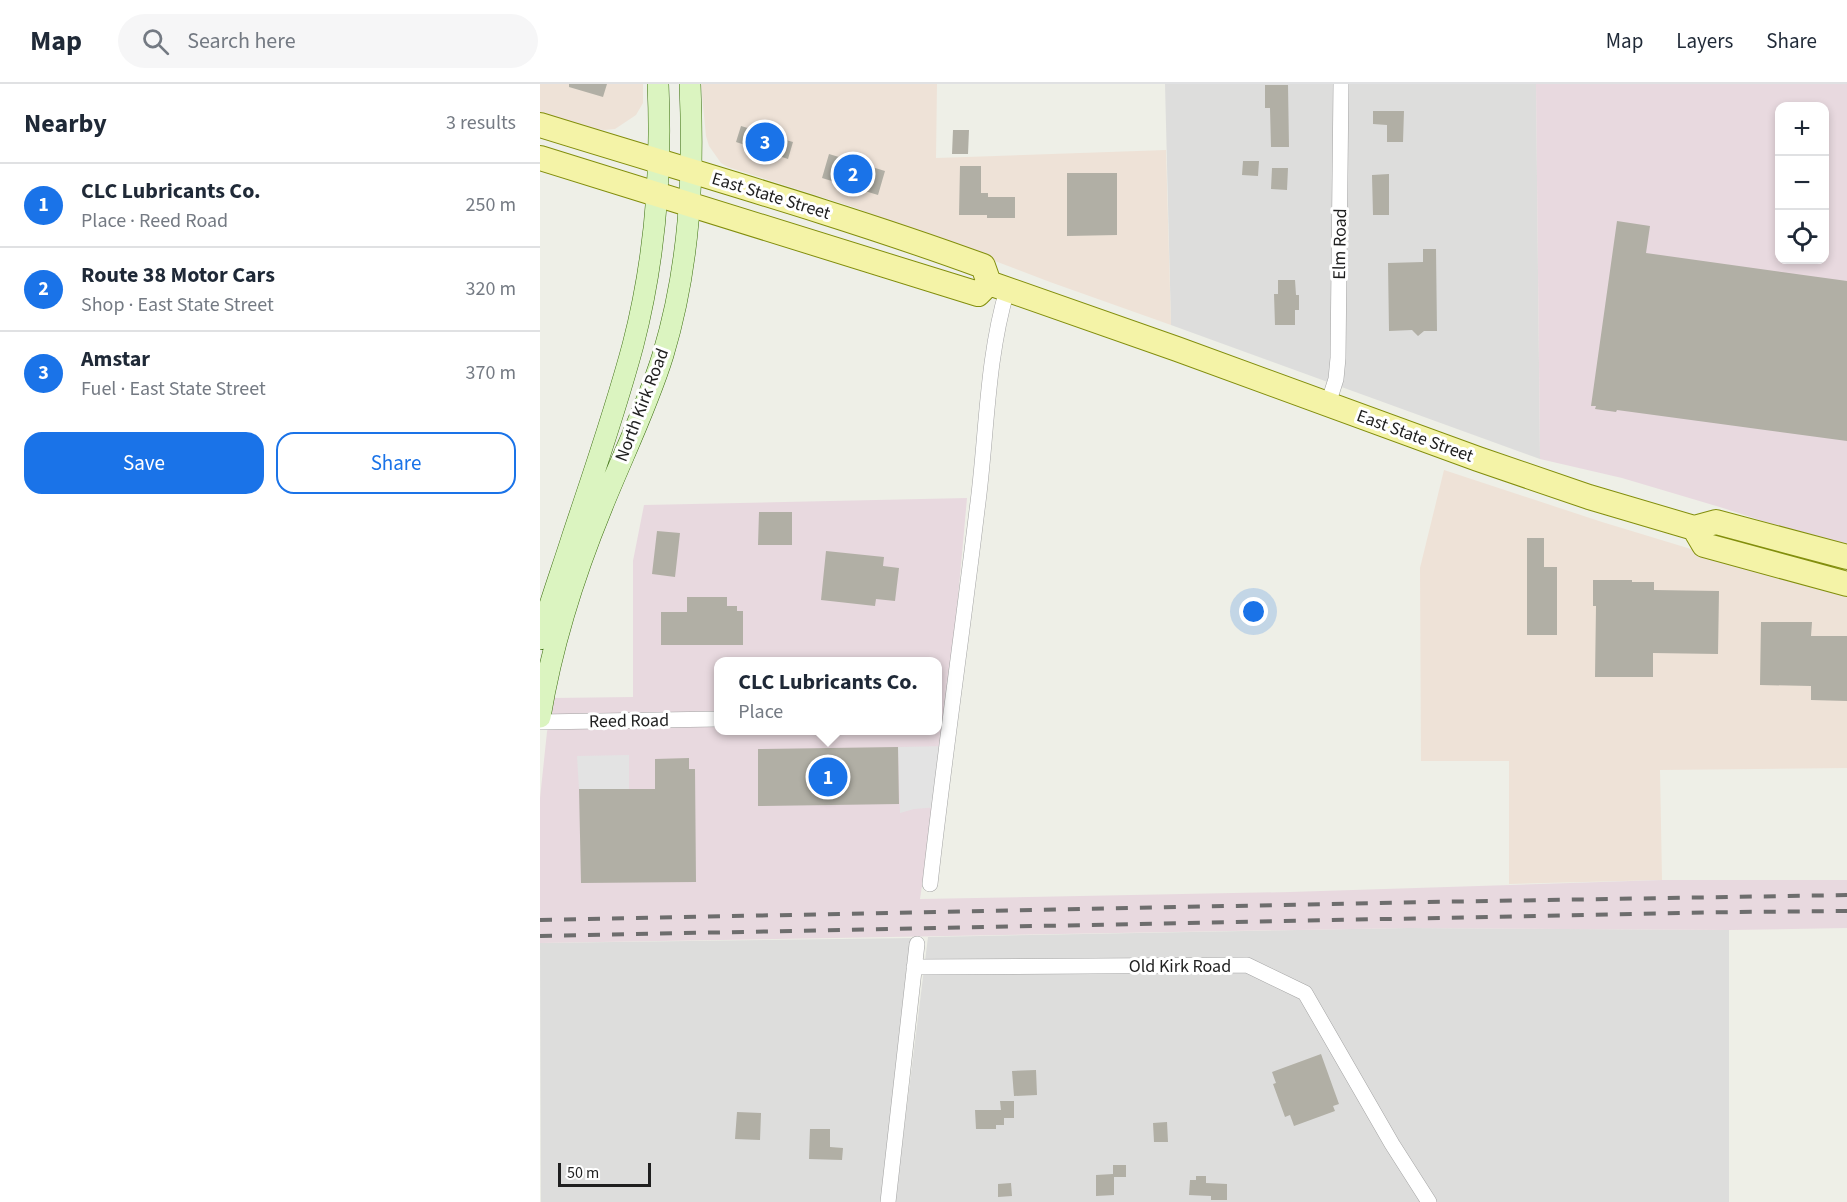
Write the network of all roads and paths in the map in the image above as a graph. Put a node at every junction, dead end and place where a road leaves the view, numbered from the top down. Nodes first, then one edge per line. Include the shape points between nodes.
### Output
1 (658, 84) edge
2 (690, 84) edge
3 (1341, 84) edge
4 (540, 125) edge
5 (540, 158) edge
6 (658, 161) junction
7 (691, 171) junction
8 (657, 194) junction
9 (690, 204) junction
10 (998, 286) junction
11 (1328, 404) junction
12 (1694, 528) junction
13 (580, 539) junction
14 (1847, 557) edge
15 (1847, 584) edge
16 (540, 639) edge
17 (944, 716) edge
18 (540, 717) edge
19 (714, 719) edge
20 (540, 722) edge
21 (930, 884) dead end
22 (917, 944) dead end
23 (914, 967) junction
24 (888, 1202) edge
25 (1429, 1202) edge

1 - 6 street, North Kirk Road
2 - 7 street, North Kirk Road
3 - 11 street, Elm Road via 1338,358
4 - 6 main road, East State Street
5 - 8 main road, East State Street
6 - 7 main road, East State Street
6 - 8 street, North Kirk Road
7 - 9 street, North Kirk Road
7 - 10 main road, East State Street via 983,266
8 - 9 main road, East State Street
8 - 13 street, North Kirk Road via 652,254 639,319
9 - 10 main road, East State Street via 978,294
9 - 13 street, North Kirk Road via 679,284 662,357 641,414
10 - 11 main road, East State Street
10 - 17 street via 978,507
11 - 12 main road, East State Street via 1589,497
12 - 14 main road, East State Street via 1716,522
12 - 15 main road via 1704,544
13 - 16 street, North Kirk Road via 551,600
13 - 18 street, North Kirk Road
17 - 21 street
19 - 20 street, Reed Road
22 - 23 street
23 - 24 street
23 - 25 street, Old Kirk Road via 1247,965 1305,993

